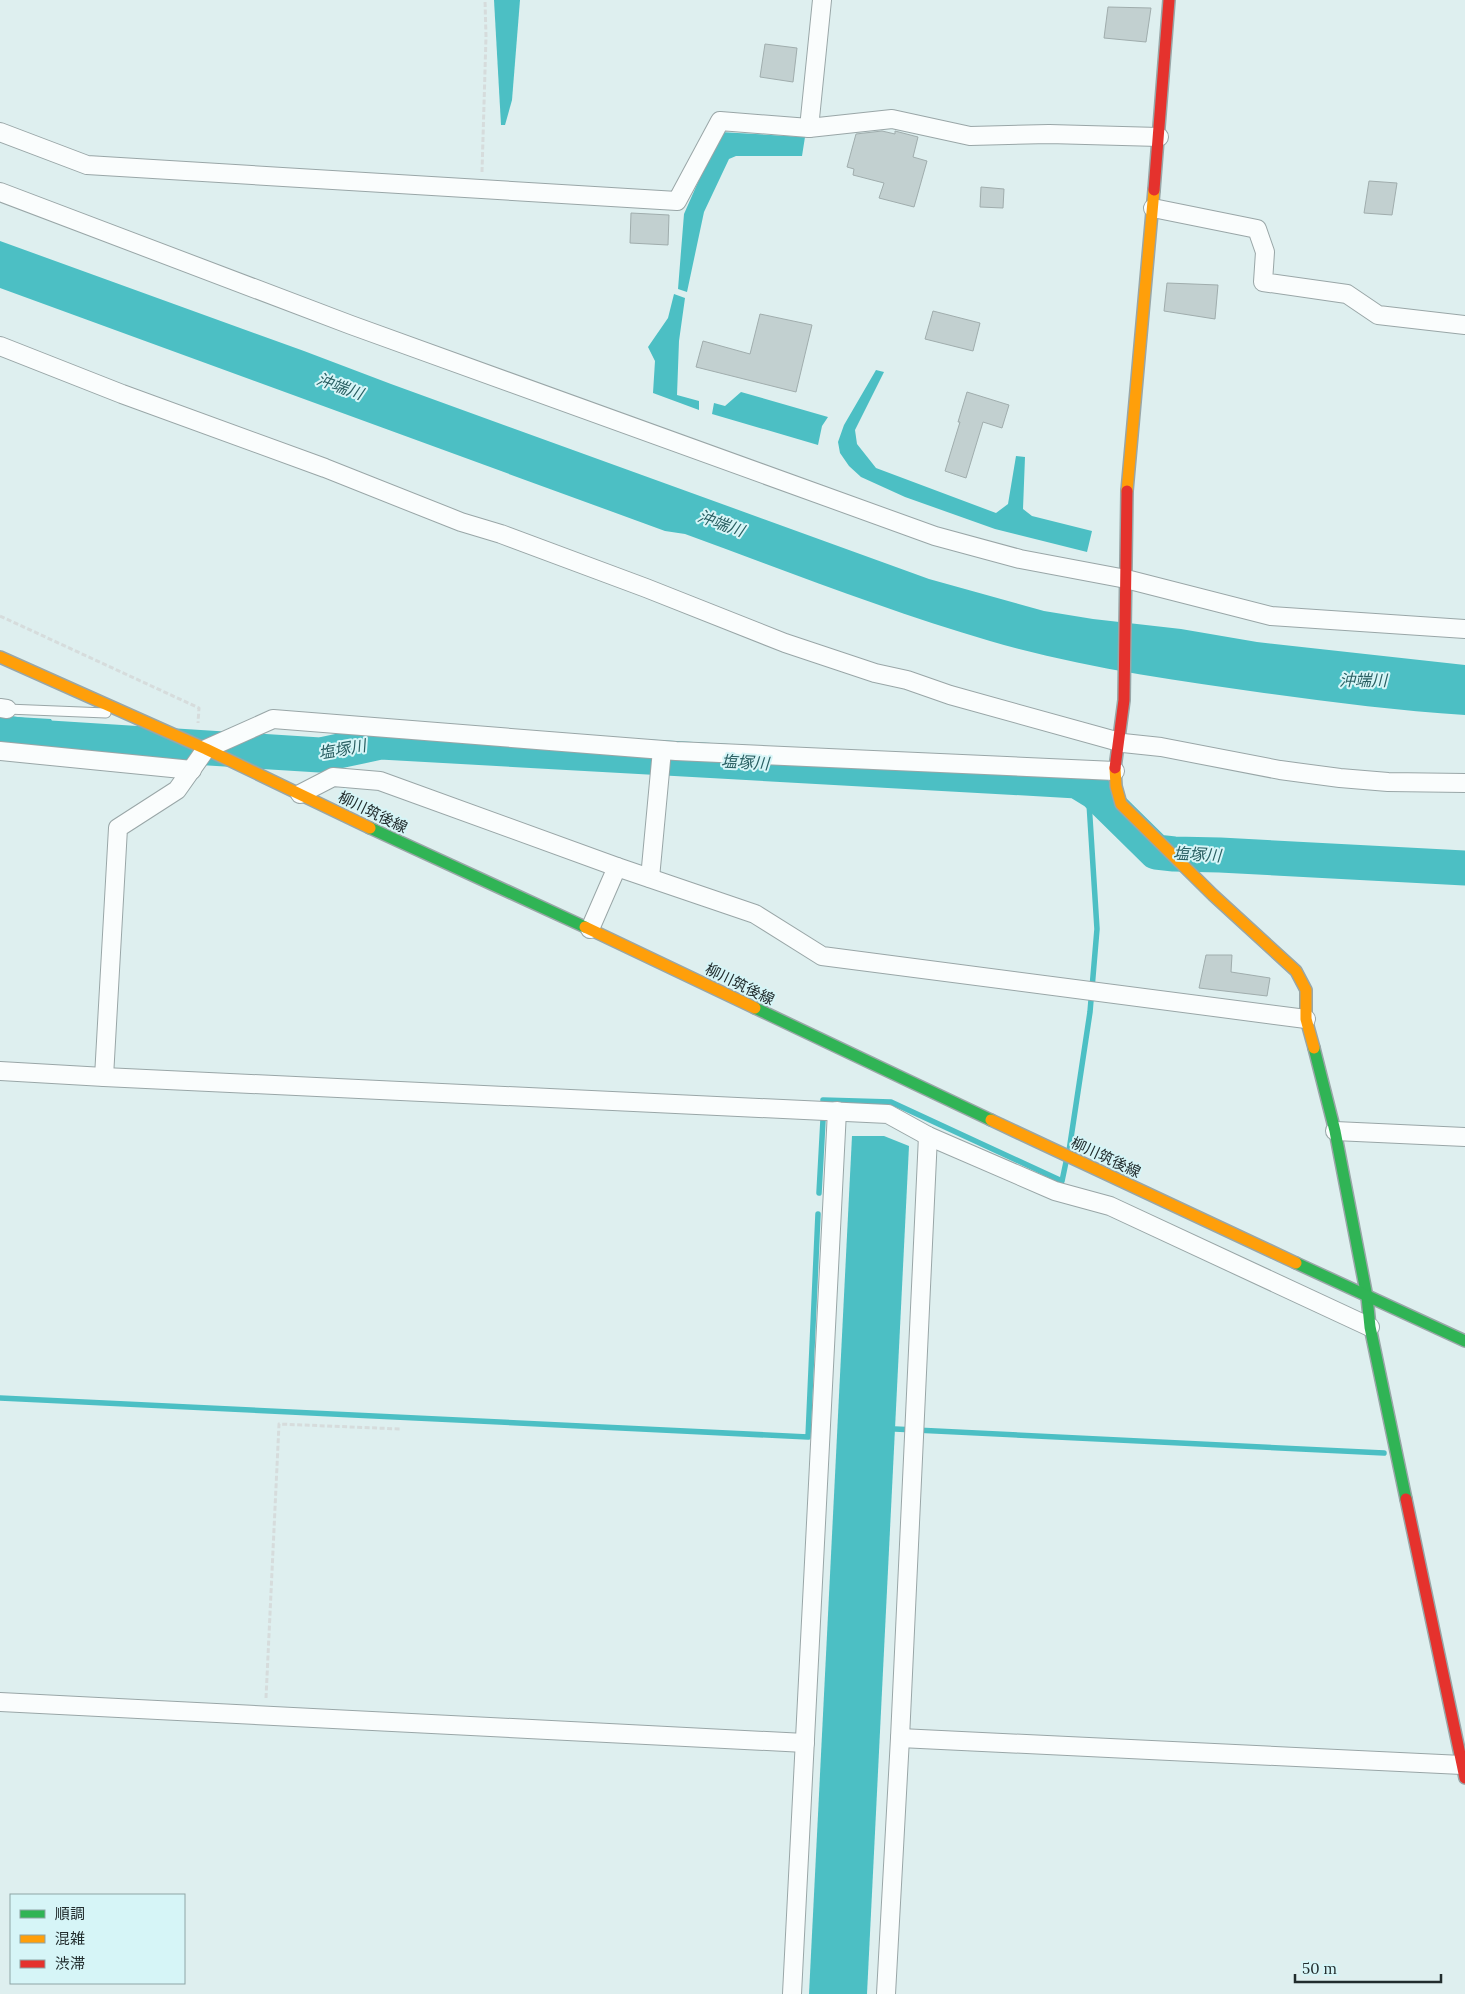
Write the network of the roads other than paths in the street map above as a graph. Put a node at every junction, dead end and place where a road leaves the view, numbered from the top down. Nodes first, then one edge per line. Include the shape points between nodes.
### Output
1 (822, 0) edge
2 (1169, 0) edge
3 (809, 128) junction
4 (0, 132) edge
5 (1159, 137) junction
6 (0, 192) edge
7 (1153, 208) junction
8 (1465, 325) edge
9 (0, 346) edge
10 (1126, 578) junction
11 (1465, 628) edge
12 (0, 657) edge
13 (3, 708) edge
14 (129, 714) junction
15 (1118, 742) junction
16 (201, 747) junction
17 (662, 750) junction
18 (0, 752) edge
19 (192, 770) junction
20 (1115, 770) junction
21 (1465, 783) edge
22 (300, 794) junction
23 (618, 867) junction
24 (650, 878) junction
25 (590, 929) junction
26 (1306, 1019) junction
27 (0, 1071) edge
28 (104, 1077) junction
29 (837, 1111) junction
30 (1335, 1131) junction
31 (928, 1136) junction
32 (1465, 1137) edge
33 (1367, 1297) junction
34 (1370, 1328) junction
35 (1465, 1341) edge
36 (0, 1702) edge
37 (900, 1738) junction
38 (805, 1743) junction
39 (1464, 1773) edge
40 (792, 1994) edge
41 (886, 1994) edge

1 - 3 street
2 - 5 street
3 - 4 street via 720,121 677,201 87,165
3 - 5 street via 892,119 970,136
5 - 7 street
6 - 10 street via 351,325 935,536 1020,559
7 - 8 street via 1257,229 1265,252 1263,282 1348,294 1378,315
7 - 10 street via 1127,474
9 - 15 street via 785,643 875,673
10 - 11 street via 1271,616
10 - 15 street via 1124,700
12 - 14 street, 柳川筑後線
13 - 14 lane
14 - 16 street, 柳川筑後線
15 - 20 street
15 - 21 street via 1340,778
16 - 17 street via 274,719
16 - 19 street
16 - 22 street, 柳川筑後線
17 - 20 street
17 - 24 street
18 - 19 street
19 - 28 street via 177,790 118,828
20 - 26 street via 1121,804 1212,895 1296,971 1306,990
22 - 23 street via 333,776 380,781
22 - 25 street, 柳川筑後線
23 - 24 street
23 - 25 street
24 - 26 street via 755,914 822,956
25 - 33 street, 柳川筑後線
26 - 30 street
27 - 28 street
28 - 29 street
29 - 31 street via 888,1114
29 - 38 street
30 - 32 street
30 - 33 street
31 - 34 street via 1055,1191 1110,1206
31 - 37 street
33 - 34 street
33 - 35 street, 柳川筑後線
34 - 39 street
36 - 38 street
37 - 39 street
37 - 41 street
38 - 40 street

